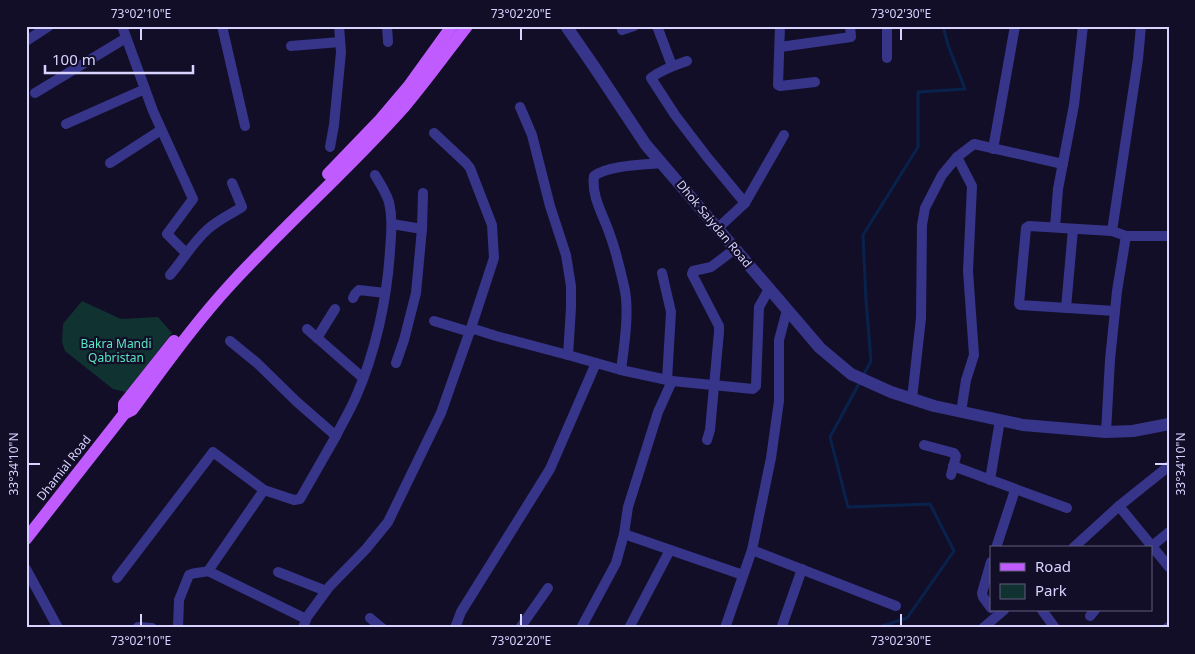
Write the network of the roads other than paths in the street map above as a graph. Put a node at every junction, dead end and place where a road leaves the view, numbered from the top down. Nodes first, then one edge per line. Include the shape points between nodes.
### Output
1 (49, 26) edge
2 (122, 26) edge
3 (222, 26) edge
4 (339, 26) edge
5 (387, 26) edge
6 (452, 26) edge
7 (467, 26) edge
8 (566, 26) edge
9 (634, 26) edge
10 (657, 26) edge
11 (780, 26) edge
12 (850, 26) edge
13 (887, 26) edge
14 (1015, 26) edge
15 (1083, 26) edge
16 (1141, 26) edge
17 (34, 30) edge
18 (622, 30) dead end
19 (126, 38) junction
20 (26, 40) edge
21 (340, 42) junction
22 (388, 42) dead end
23 (291, 46) dead end
24 (780, 47) junction
25 (887, 58) dead end
26 (687, 60) dead end
27 (672, 66) junction
28 (815, 82) dead end
29 (145, 89) junction
30 (35, 93) dead end
31 (520, 107) dead end
32 (66, 124) dead end
33 (245, 126) dead end
34 (161, 130) junction
35 (434, 133) dead end
36 (784, 135) dead end
37 (330, 148) dead end
38 (993, 149) junction
39 (957, 157) junction
40 (110, 163) dead end
41 (662, 163) junction
42 (1063, 164) junction
43 (375, 175) dead end
44 (232, 183) dead end
45 (423, 193) dead end
46 (745, 203) junction
47 (392, 224) junction
48 (1054, 227) junction
49 (422, 229) junction
50 (718, 229) junction
51 (1073, 229) junction
52 (1112, 231) junction
53 (1126, 236) junction
54 (1169, 236) edge
55 (735, 249) junction
56 (186, 253) junction
57 (662, 273) dead end
58 (170, 275) dead end
59 (769, 289) junction
60 (385, 293) junction
61 (353, 298) dead end
62 (1066, 308) junction
63 (335, 309) dead end
64 (787, 310) junction
65 (1115, 311) junction
66 (434, 321) dead end
67 (307, 329) dead end
68 (470, 330) junction
69 (317, 338) junction
70 (230, 341) dead end
71 (568, 355) junction
72 (396, 363) dead end
73 (596, 363) junction
74 (621, 370) junction
75 (363, 378) junction
76 (670, 380) junction
77 (714, 385) junction
78 (912, 399) junction
79 (961, 412) junction
80 (124, 414) junction
81 (1000, 420) junction
82 (1169, 424) edge
83 (1106, 432) junction
84 (336, 436) junction
85 (707, 440) dead end
86 (924, 445) dead end
87 (1169, 466) edge
88 (990, 480) junction
89 (264, 490) junction
90 (1015, 490) junction
91 (1119, 506) junction
92 (1067, 508) dead end
93 (1169, 532) edge
94 (624, 534) junction
95 (26, 539) edge
96 (997, 546) edge
97 (1075, 546) edge
98 (1151, 546) edge
99 (1153, 549) edge
100 (670, 550) junction
101 (752, 550) junction
102 (990, 565) edge
103 (1169, 567) edge
104 (26, 569) edge
105 (802, 569) junction
106 (208, 571) junction
107 (278, 572) dead end
108 (742, 575) junction
109 (117, 578) dead end
110 (548, 588) dead end
111 (326, 591) junction
112 (990, 605) edge
113 (896, 606) dead end
114 (995, 612) edge
115 (1043, 612) edge
116 (370, 618) dead end
117 (304, 623) edge
118 (782, 626) dead end
119 (138, 627) edge
120 (58, 628) edge
121 (152, 628) edge
122 (178, 628) edge
123 (382, 628) edge
124 (455, 628) edge
125 (520, 628) edge
126 (581, 628) edge
127 (629, 628) edge
128 (725, 628) edge
129 (983, 628) edge
130 (1055, 628) edge

1 - 17 street
2 - 19 street
3 - 33 street
4 - 21 street
5 - 22 street
6 - 80 main road via 380,120 203,304 124,404
7 - 80 main road via 404,106 231,284 197,323 132,410
8 - 41 street, Dhok Saiydan Road
9 - 18 street
10 - 27 street
11 - 24 street
12 - 24 street via 851,38
13 - 25 street
14 - 38 street
15 - 42 street
16 - 52 street
17 - 20 street
19 - 29 street
19 - 30 street
21 - 23 street
21 - 37 street
24 - 28 street via 778,85
26 - 27 street
27 - 46 street via 654,75 651,78 653,82 706,157
29 - 32 street
29 - 34 street
31 - 71 street via 532,135 566,255 571,286
34 - 40 street
34 - 56 street via 193,200 167,234
35 - 68 street via 470,168 492,225 494,258
36 - 46 street
38 - 39 street via 974,144
38 - 42 street
39 - 78 street via 942,175 925,208 921,318
39 - 79 street via 972,186 968,271 974,355
41 - 50 street, Dhok Saiydan Road
41 - 74 street via 610,169 594,176 596,198 625,290
42 - 48 street
43 - 47 street via 388,200
44 - 56 street via 242,208 208,229
45 - 49 street
46 - 50 street
47 - 49 street
47 - 60 street
48 - 51 street
48 - 62 street via 1026,228 1018,302 1020,305
49 - 72 street via 416,293
50 - 55 street, Dhok Saiydan Road
51 - 52 street
51 - 62 street
52 - 53 street
53 - 54 street
53 - 65 street
55 - 59 street, Dhok Saiydan Road
55 - 77 street via 711,268 696,270 692,274 719,326
56 - 58 street
57 - 76 street via 671,312
59 - 64 street, Dhok Saiydan Road
59 - 77 street via 759,307 755,388
60 - 61 street via 359,290
60 - 75 street
62 - 65 street
63 - 69 street
64 - 78 street, Dhok Saiydan Road via 820,348 851,374
64 - 101 street via 779,340 779,401 771,458
65 - 83 street
66 - 68 street
67 - 69 street
68 - 71 street
68 - 111 street via 441,414 388,522
69 - 75 street
70 - 84 street
71 - 73 street
73 - 74 street
73 - 124 street via 550,469 461,612
74 - 76 street
75 - 84 street
76 - 77 street
76 - 94 street via 628,507
77 - 85 street
78 - 79 street, Dhok Saiydan Road
79 - 81 street, Dhok Saiydan Road
80 - 95 main road, Dhamial Road
81 - 83 street, Dhok Saiydan Road
81 - 88 street
82 - 83 street, Dhok Saiydan Road via 1134,431
84 - 89 street via 300,499
86 - 88 street via 954,453 952,471
87 - 91 street
88 - 90 street
89 - 106 street
89 - 109 street via 213,452
90 - 92 street
90 - 96 street
91 - 97 street
91 - 98 street
93 - 99 street
94 - 100 street
94 - 126 street via 616,563
99 - 103 street
100 - 108 street
100 - 127 street
101 - 105 street
101 - 108 street
102 - 112 street via 982,593
104 - 120 street
105 - 113 street
105 - 118 street
106 - 117 street
106 - 122 street via 189,575 179,600
107 - 111 street
108 - 128 street
110 - 125 street
111 - 117 street
114 - 129 street
115 - 130 street
116 - 123 street
119 - 121 street

